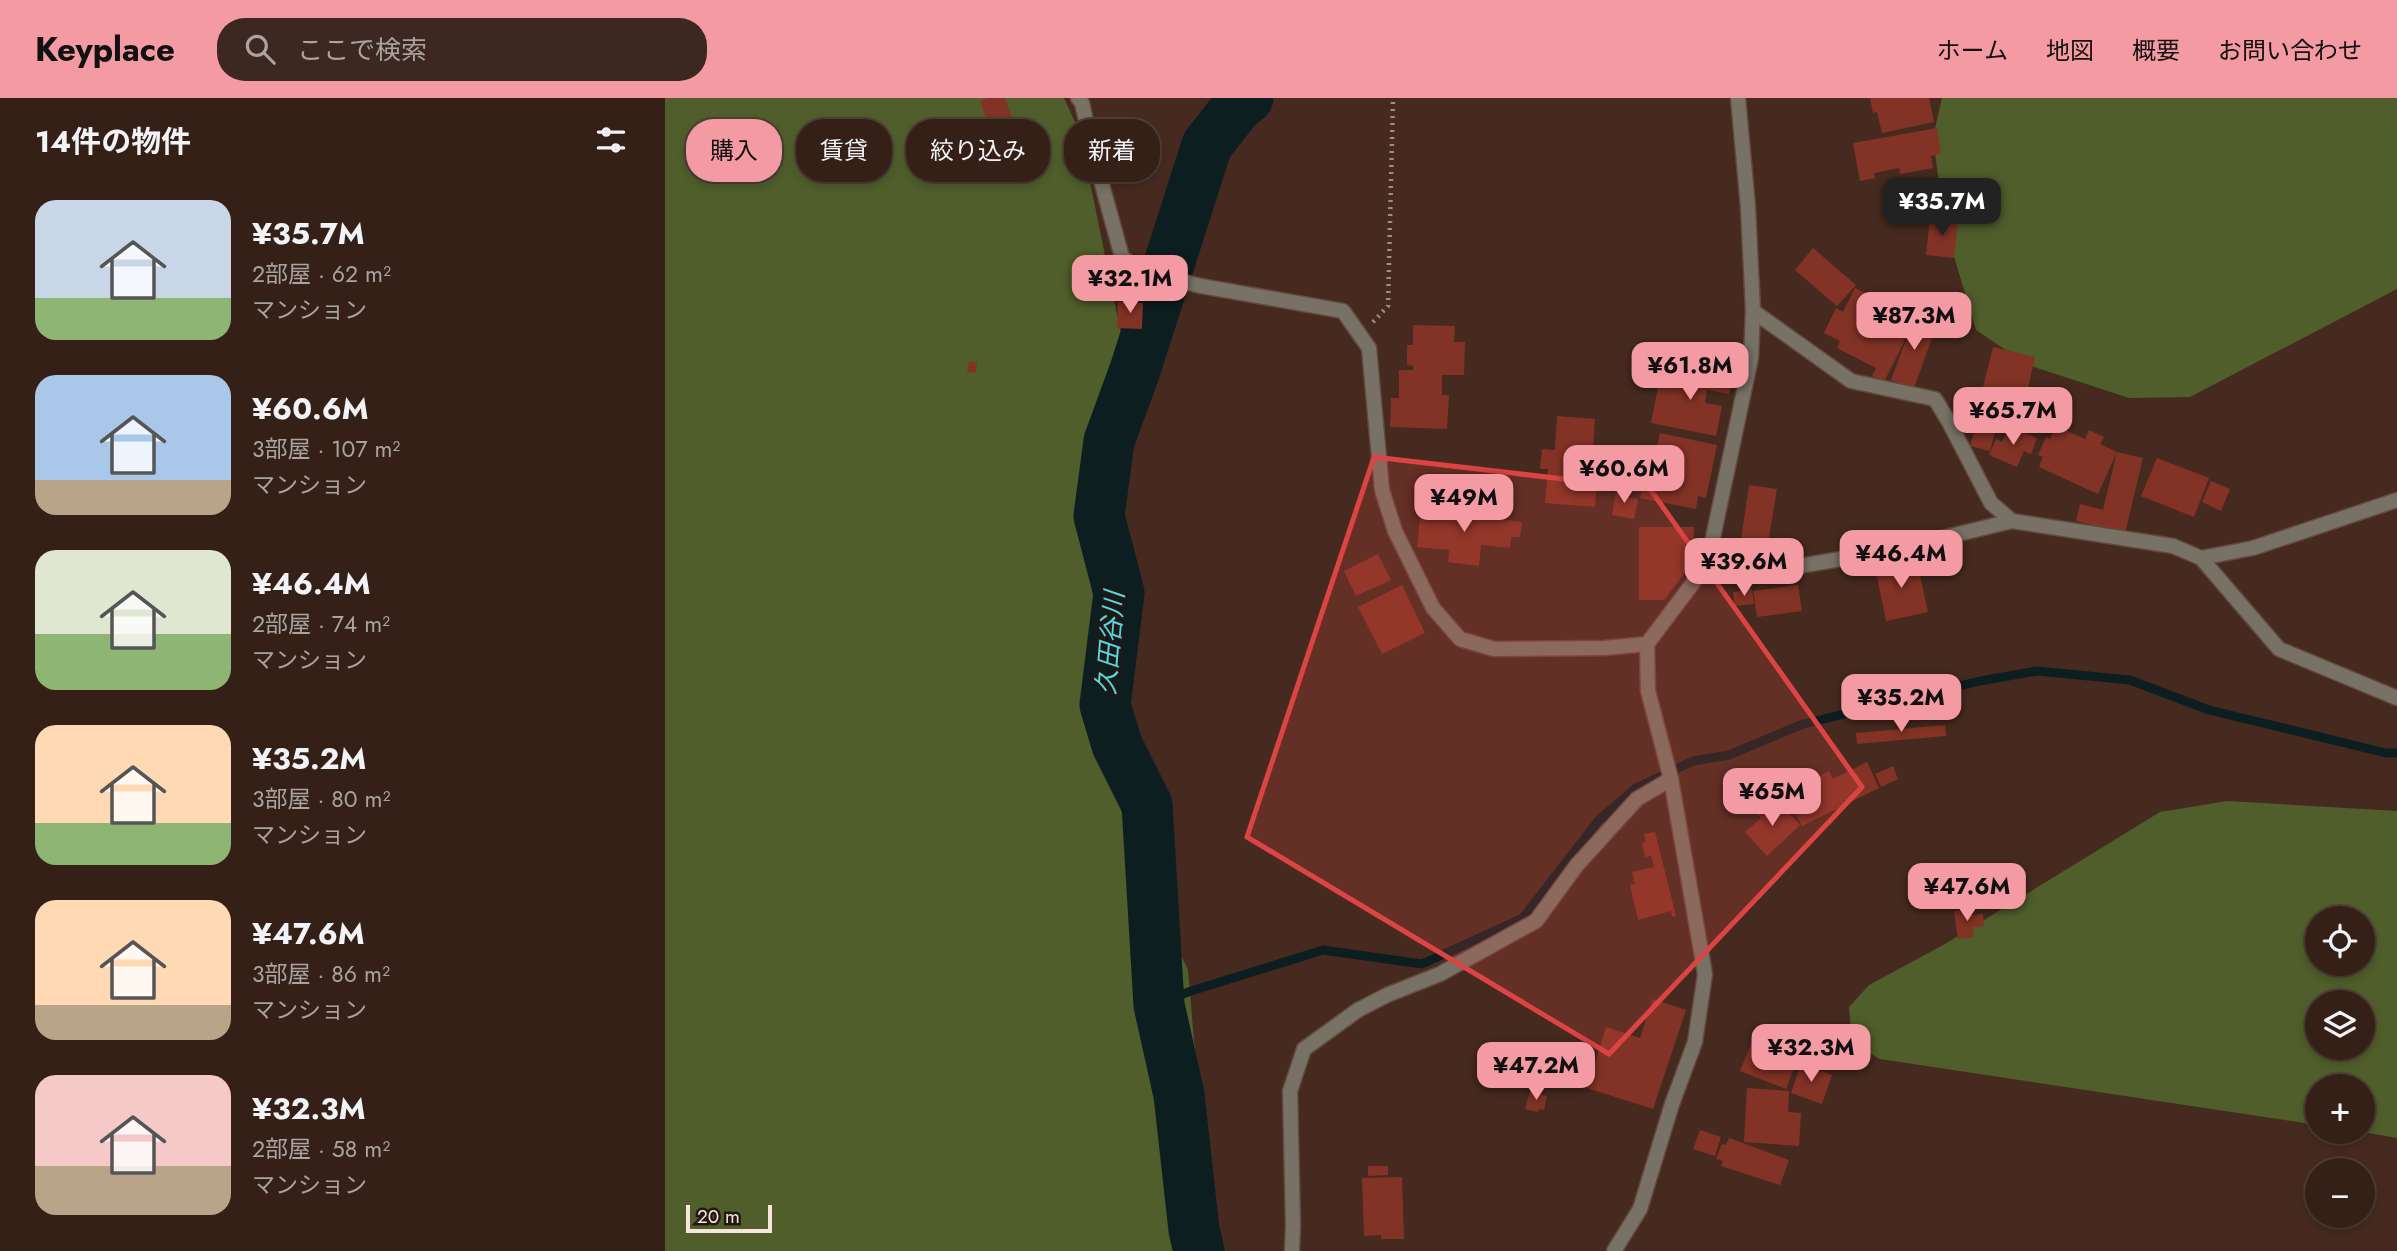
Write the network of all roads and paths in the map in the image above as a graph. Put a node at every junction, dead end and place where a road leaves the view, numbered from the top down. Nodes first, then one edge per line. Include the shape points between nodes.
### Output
1 (1078, 98) edge
2 (1393, 98) edge
3 (1738, 98) edge
4 (1753, 311) junction
5 (1360, 336) junction
6 (2397, 500) edge
7 (2012, 521) junction
8 (2201, 558) junction
9 (1702, 571) junction
10 (1647, 645) junction
11 (2397, 698) edge
12 (1671, 779) junction
13 (1292, 1251) edge
14 (1614, 1251) edge

1 - 5 street via 1122,257 1139,271 1343,312
2 - 5 path via 1388,306
3 - 4 street
4 - 7 street via 1851,381 1935,399 1991,503
4 - 9 street via 1751,358
5 - 10 street via 1369,348 1382,490 1395,531 1433,608 1460,639 1494,649
6 - 8 street via 2253,548
7 - 8 street via 2173,546
7 - 9 street via 1888,551 1752,574
8 - 11 street via 2279,649
9 - 10 street
10 - 12 street via 1648,691
12 - 13 street via 1637,799 1577,865 1536,921 1440,974 1358,1010 1304,1049 1290,1091
12 - 14 street via 1705,974 1695,1042 1640,1209

